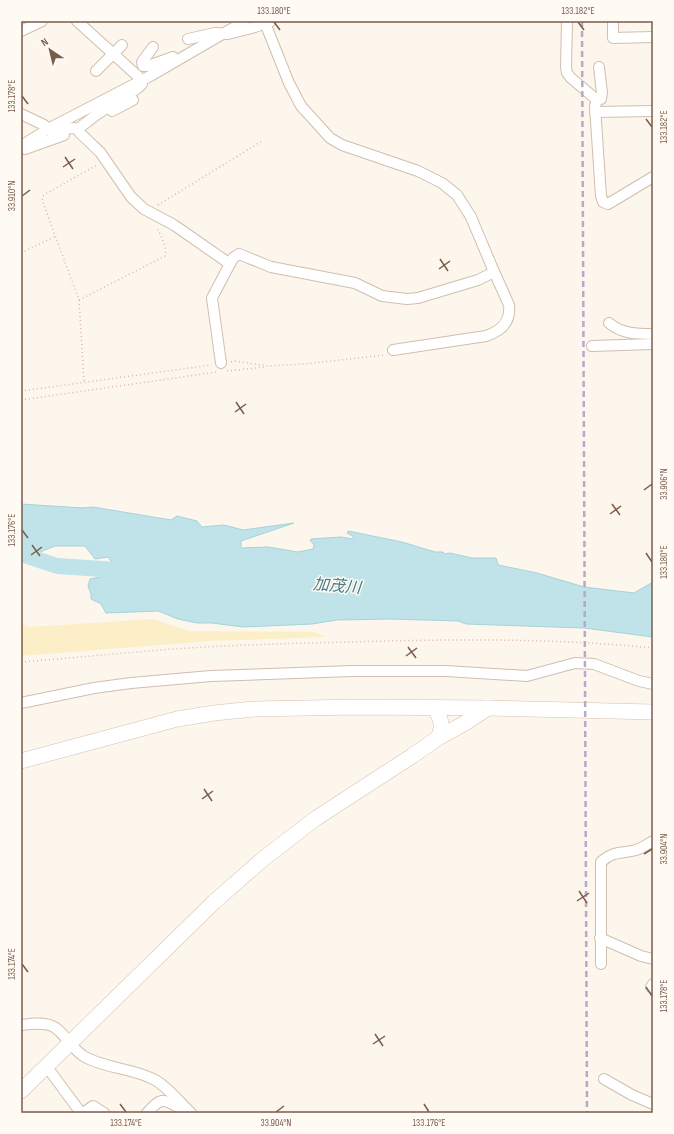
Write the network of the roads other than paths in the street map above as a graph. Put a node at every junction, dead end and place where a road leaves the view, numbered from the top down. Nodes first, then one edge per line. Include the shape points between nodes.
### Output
1 (42, 21) edge
2 (77, 21) edge
3 (245, 21) edge
4 (567, 21) edge
5 (613, 21) edge
6 (268, 22) edge
7 (21, 31) edge
8 (221, 34) junction
9 (653, 37) edge
10 (188, 39) dead end
11 (122, 45) dead end
12 (153, 47) dead end
13 (113, 54) junction
14 (182, 57) junction
15 (599, 67) dead end
16 (96, 71) dead end
17 (142, 80) junction
18 (133, 100) dead end
19 (597, 100) junction
20 (653, 111) edge
21 (596, 112) junction
22 (21, 114) edge
23 (48, 129) junction
24 (78, 129) junction
25 (21, 146) edge
26 (21, 151) edge
27 (653, 177) edge
28 (230, 264) junction
29 (494, 272) junction
30 (609, 323) dead end
31 (653, 334) edge
32 (653, 344) edge
33 (592, 346) dead end
34 (393, 350) road end
35 (221, 363) road end
36 (653, 684) edge
37 (21, 703) edge
38 (434, 707) junction
39 (488, 708) junction
40 (653, 712) edge
41 (438, 738) junction
42 (21, 761) edge
43 (653, 841) edge
44 (600, 938) junction
45 (653, 959) edge
46 (601, 964) dead end
47 (21, 1025) edge
48 (70, 1044) junction
49 (47, 1067) junction
50 (604, 1079) dead end
51 (21, 1091) edge
52 (653, 1104) edge
53 (190, 1111) edge
54 (82, 1113) edge
55 (104, 1113) edge
56 (147, 1113) edge

1 - 7 street
2 - 13 street
3 - 8 street
4 - 19 street via 567,73
5 - 9 street via 613,38
6 - 8 street
6 - 29 street via 292,89 308,115 336,142 418,171 450,188 471,217
8 - 10 street
8 - 14 street
11 - 13 street
12 - 14 street via 142,62 143,66 177,56
13 - 16 street
13 - 17 street
14 - 17 street
15 - 19 street via 602,93 601,99
17 - 23 street
17 - 24 street via 138,88 96,114
18 - 24 street
19 - 21 street
20 - 21 street
21 - 27 street via 603,202 608,204
22 - 23 street
23 - 24 street via 53,132
23 - 25 street
24 - 26 street
24 - 28 street via 106,160 137,204 174,225
28 - 29 street via 236,256 241,255 271,267 355,283 382,296 407,299 472,282
28 - 35 street via 212,298
29 - 34 street via 510,312 506,324 500,330 486,336
30 - 31 street via 616,329 633,334
32 - 33 street
36 - 37 street via 594,664 575,663 527,676 446,671 352,671 182,678 94,688
38 - 39 street
38 - 41 street via 442,725
38 - 42 street via 254,709 214,713 177,720
39 - 40 street
39 - 41 street
41 - 48 street via 315,819 263,859 214,902
43 - 44 street via 636,850 607,856 601,862
44 - 45 street
44 - 46 street
47 - 48 street via 52,1026
48 - 49 street
48 - 53 street via 93,1061 142,1074 157,1081
49 - 51 street
49 - 54 street
50 - 52 street
53 - 56 street via 160,1100
54 - 55 street via 93,1106

